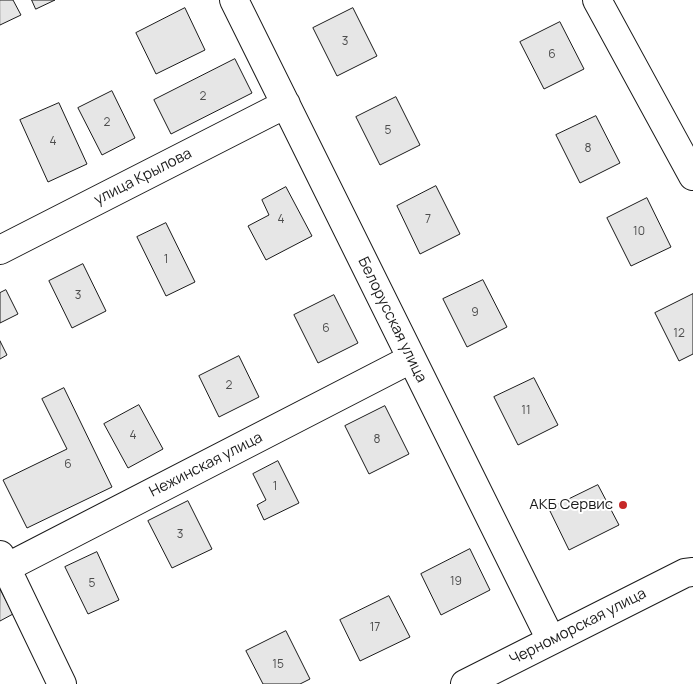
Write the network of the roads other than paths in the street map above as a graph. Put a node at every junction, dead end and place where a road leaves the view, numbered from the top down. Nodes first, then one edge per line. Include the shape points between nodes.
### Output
1 (234, 0) edge
2 (597, 0) edge
3 (286, 104) junction
4 (693, 176) edge
5 (0, 250) edge
6 (411, 359) junction
7 (2, 565) edge
8 (690, 566) edge
9 (552, 640) junction
10 (62, 684) edge
11 (464, 684) edge

1 - 3 street, Белорусская улица
2 - 4 street
3 - 5 street, улица Крылова
3 - 6 street, Белорусская улица
6 - 7 street, Нежинская улица
6 - 9 street, Белорусская улица
7 - 10 street
8 - 9 street, Черноморская улица
9 - 11 street, Черноморская улица

